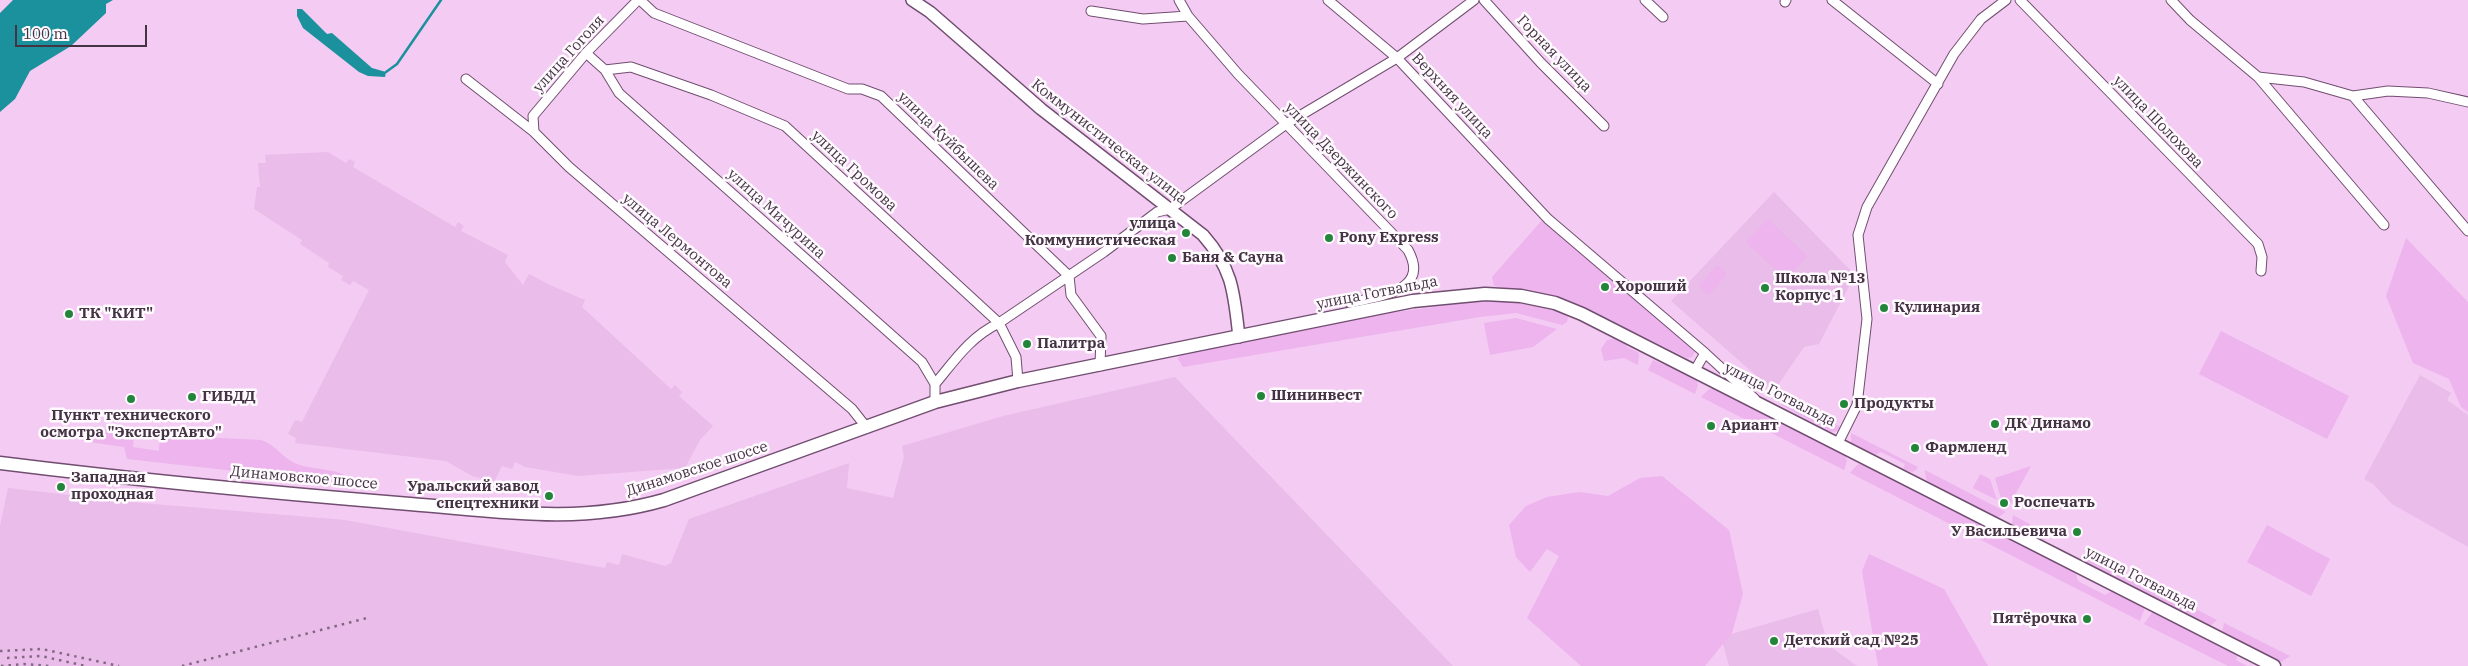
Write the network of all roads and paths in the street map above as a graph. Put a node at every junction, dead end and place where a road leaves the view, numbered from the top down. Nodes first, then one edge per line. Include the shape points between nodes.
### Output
1 (639, 0) edge
2 (912, 0) edge
3 (1179, 0) edge
4 (1328, 0) edge
5 (1474, 0) edge
6 (1484, 0) edge
7 (1645, 0) edge
8 (1832, 0) edge
9 (2006, 0) edge
10 (2020, 0) edge
11 (2171, 0) edge
12 (1091, 11) dead end
13 (1188, 16) junction
14 (1663, 17) dead end
15 (586, 53) junction
16 (1397, 58) junction
17 (605, 70) junction
18 (2258, 77) junction
19 (466, 79) dead end
20 (1938, 84) junction
21 (2353, 96) junction
22 (2468, 102) edge
23 (1286, 124) junction
24 (1604, 126) dead end
25 (534, 132) junction
26 (1170, 209) junction
27 (2384, 226) dead end
28 (2468, 231) edge
29 (2261, 270) dead end
30 (1069, 276) junction
31 (1350, 303) dead end
32 (999, 323) junction
33 (1239, 337) junction
34 (1705, 353) junction
35 (1100, 366) junction
36 (1695, 370) junction
37 (1018, 381) junction
38 (935, 384) junction
39 (935, 402) junction
40 (1759, 403) junction
41 (867, 428) junction
42 (1838, 443) junction
43 (0, 463) edge
44 (2274, 666) edge

1 - 15 street, улица Гоголя
1 - 30 street, улица Куйбышева via 654,13 848,88 881,96
2 - 26 street, Коммунистическая улица via 1041,109
3 - 13 street, улица Дзержинского
4 - 16 street, Верхняя улица
5 - 16 street
6 - 24 street, Горная улица
7 - 14 street
8 - 20 street
9 - 20 street via 1982,19 1954,54
10 - 29 street, улица Шолохова via 2258,244
11 - 18 street
12 - 13 street via 1144,19
13 - 23 street, улица Дзержинского
15 - 17 street, улица Мичурина
15 - 25 street, улица Гоголя via 533,116
16 - 23 street
16 - 34 street, Верхняя улица via 1548,219
17 - 32 street, улица Громова via 631,68 712,95 785,126
17 - 38 street, улица Мичурина via 619,93 922,362
18 - 21 street via 2304,82
18 - 27 street
19 - 25 street, улица Лермонтова
20 - 42 street via 1867,207 1858,234 1867,319 1857,405
21 - 22 street via 2396,91 2428,93
21 - 28 street
23 - 26 street
23 - 31 street, улица Дзержинского via 1408,250 1415,262 1414,274 1407,285 1395,292
25 - 41 street, улица Лермонтова via 569,167 852,409
26 - 30 street via 1156,212
26 - 33 street, Коммунистическая улица via 1203,235 1218,252 1231,286
30 - 32 street
30 - 35 street via 1071,295 1100,336
32 - 37 street, улица Громова via 1016,357
32 - 38 street via 967,344
33 - 35 main road, Динамовское шоссе
33 - 36 main road, улица Готвальда via 1412,300 1485,294 1521,296 1555,303 1582,314
34 - 36 street
34 - 40 street, Верхняя улица
35 - 37 main road, Динамовское шоссе
36 - 40 main road, улица Готвальда
37 - 39 main road, Динамовское шоссе
38 - 39 street
39 - 41 main road, Динамовское шоссе
40 - 42 main road, улица Готвальда
41 - 43 main road, Динамовское шоссе via 664,500 634,508 570,516 365,501
42 - 44 main road, улица Готвальда

